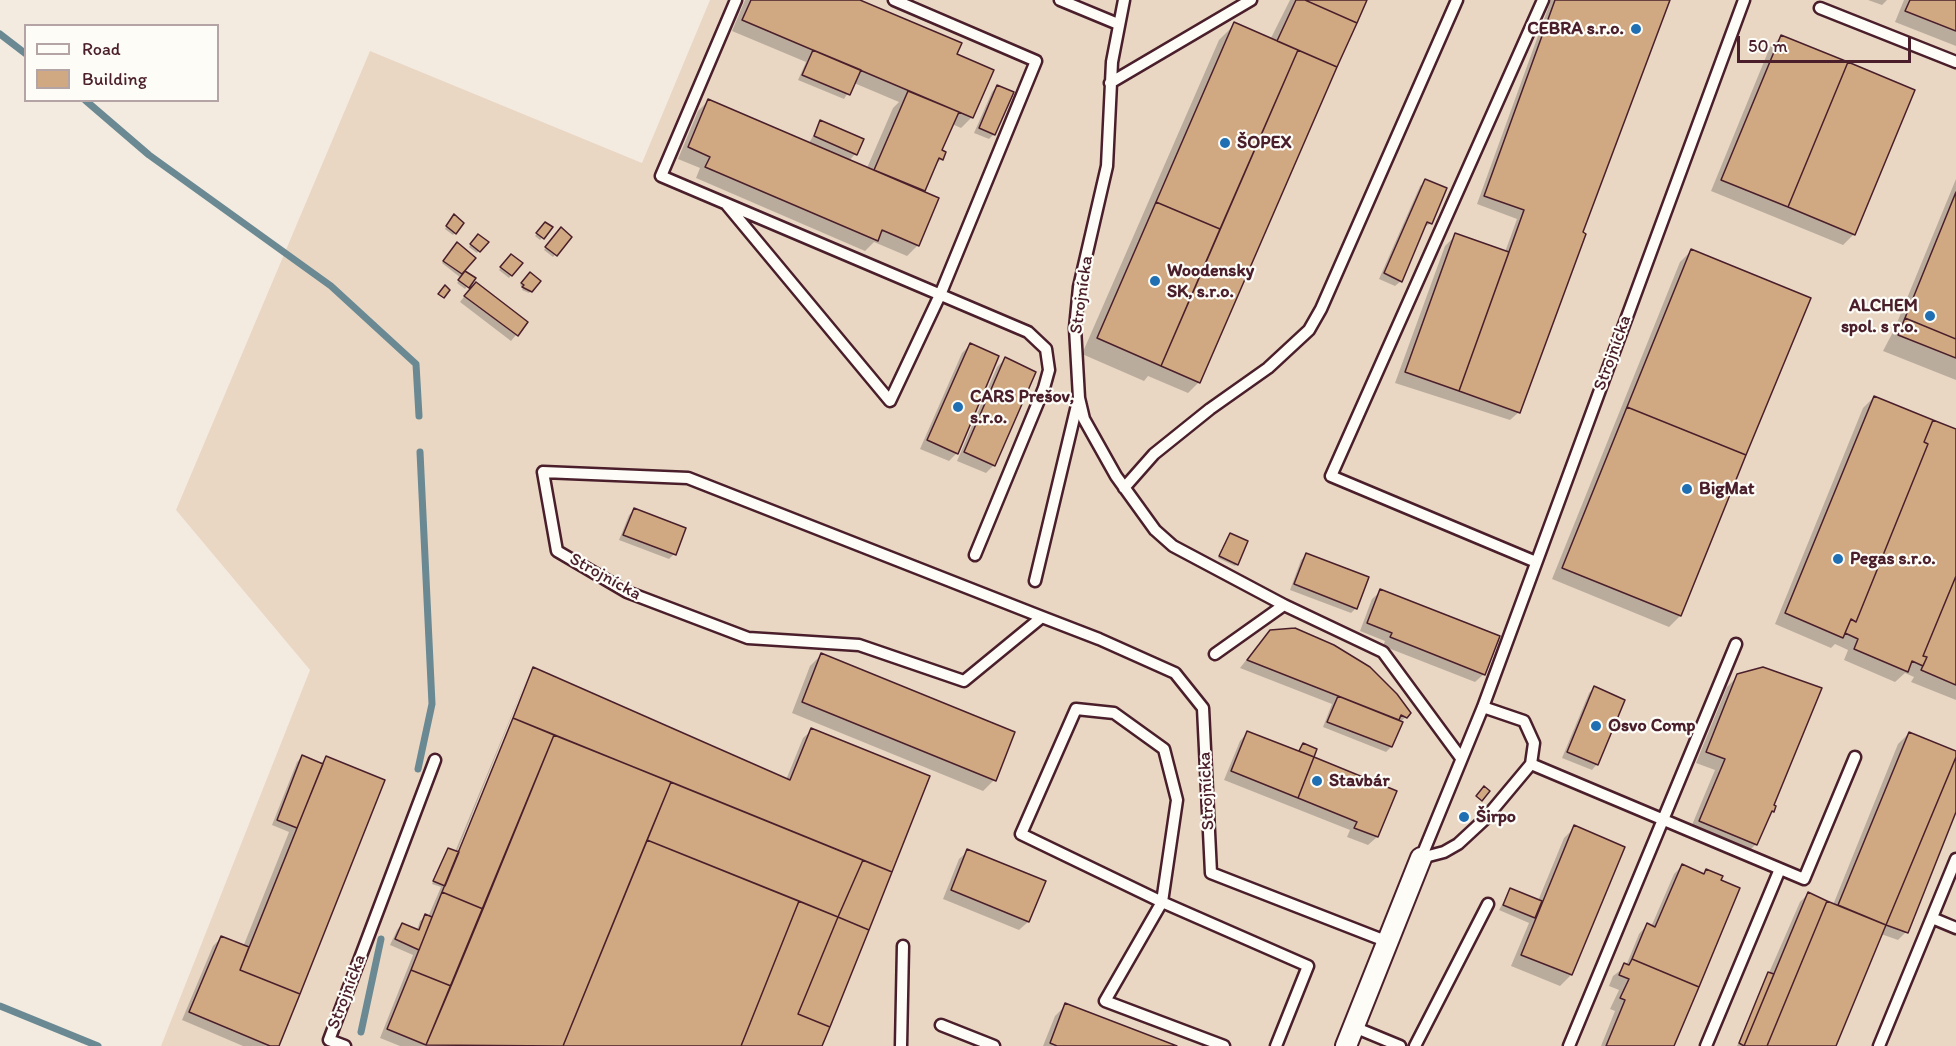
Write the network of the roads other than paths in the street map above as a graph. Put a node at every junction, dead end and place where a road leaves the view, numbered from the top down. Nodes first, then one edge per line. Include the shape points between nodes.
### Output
1 (736, 0) edge
2 (894, 0) edge
3 (1060, 0) edge
4 (1124, 0) edge
5 (1251, 0) edge
6 (1456, 0) edge
7 (1544, 0) edge
8 (1744, 0) edge
9 (1820, 8) dead end
10 (1118, 24) junction
11 (1956, 62) edge
12 (1110, 83) junction
13 (725, 203) junction
14 (940, 294) junction
15 (1079, 398) junction
16 (1124, 488) junction
17 (975, 555) dead end
18 (1536, 562) junction
19 (1035, 581) dead end
20 (1284, 605) junction
21 (1042, 617) junction
22 (1736, 644) dead end
23 (1215, 654) dead end
24 (1483, 707) junction
25 (1855, 757) dead end
26 (1461, 758) junction
27 (435, 760) dead end
28 (1531, 765) junction
29 (1663, 820) junction
30 (1421, 858) junction
31 (1956, 859) edge
32 (1780, 869) junction
33 (1162, 902) junction
34 (1488, 904) dead end
35 (1932, 918) junction
36 (1956, 928) edge
37 (1388, 942) junction
38 (903, 946) dead end
39 (941, 1025) dead end
40 (1354, 1027) junction
41 (345, 1046) edge
42 (901, 1046) edge
43 (994, 1046) edge
44 (1224, 1046) edge
45 (1276, 1046) edge
46 (1346, 1046) edge
47 (1400, 1046) edge
48 (1414, 1046) edge
49 (1569, 1046) edge
50 (1706, 1046) edge
51 (1879, 1046) edge

1 - 13 lane, Strojnícka via 661,176
2 - 14 lane via 1036,61
3 - 10 lane
4 - 10 lane, Strojnícka
5 - 12 lane
6 - 16 lane via 1322,309 1309,330 1269,368 1154,454
7 - 18 lane via 1331,476
8 - 18 lane, Strojnícka
9 - 11 lane
10 - 12 lane, Strojnícka
12 - 15 lane, Strojnícka via 1107,166 1080,287 1075,328
13 - 14 lane, Strojnícka
13 - 14 lane via 890,400
14 - 17 lane, Strojnícka via 1028,332 1046,350 1049,370
15 - 16 lane, Strojnícka via 1084,419
15 - 19 lane
16 - 20 lane, Strojnícka via 1148,522 1173,546
18 - 24 lane, Strojnícka
20 - 23 lane
20 - 26 lane, Strojnícka via 1383,652
21 - 21 lane, Strojnícka via 688,478 543,472 557,550 627,592 748,638 859,645 964,681
21 - 37 lane, Strojnícka via 1175,673 1203,708 1211,873
22 - 29 lane
24 - 26 lane, Strojnícka
24 - 28 lane via 1524,721 1534,743
25 - 32 lane via 1804,879
26 - 30 lane, Strojnícka
27 - 41 lane, Strojnícka via 329,1040
28 - 29 lane
28 - 30 lane via 1458,844
29 - 32 lane
29 - 49 lane
30 - 37 street, Strojnícka
31 - 35 lane
32 - 50 lane
33 - 33 lane via 1177,800 1164,749 1114,713 1076,709 1021,834
33 - 44 lane via 1105,1001
33 - 45 lane via 1308,966
34 - 48 lane
35 - 36 lane
35 - 51 lane
37 - 40 street, Strojnícka
38 - 42 lane
39 - 43 lane
40 - 46 street, Strojnícka
40 - 47 lane

